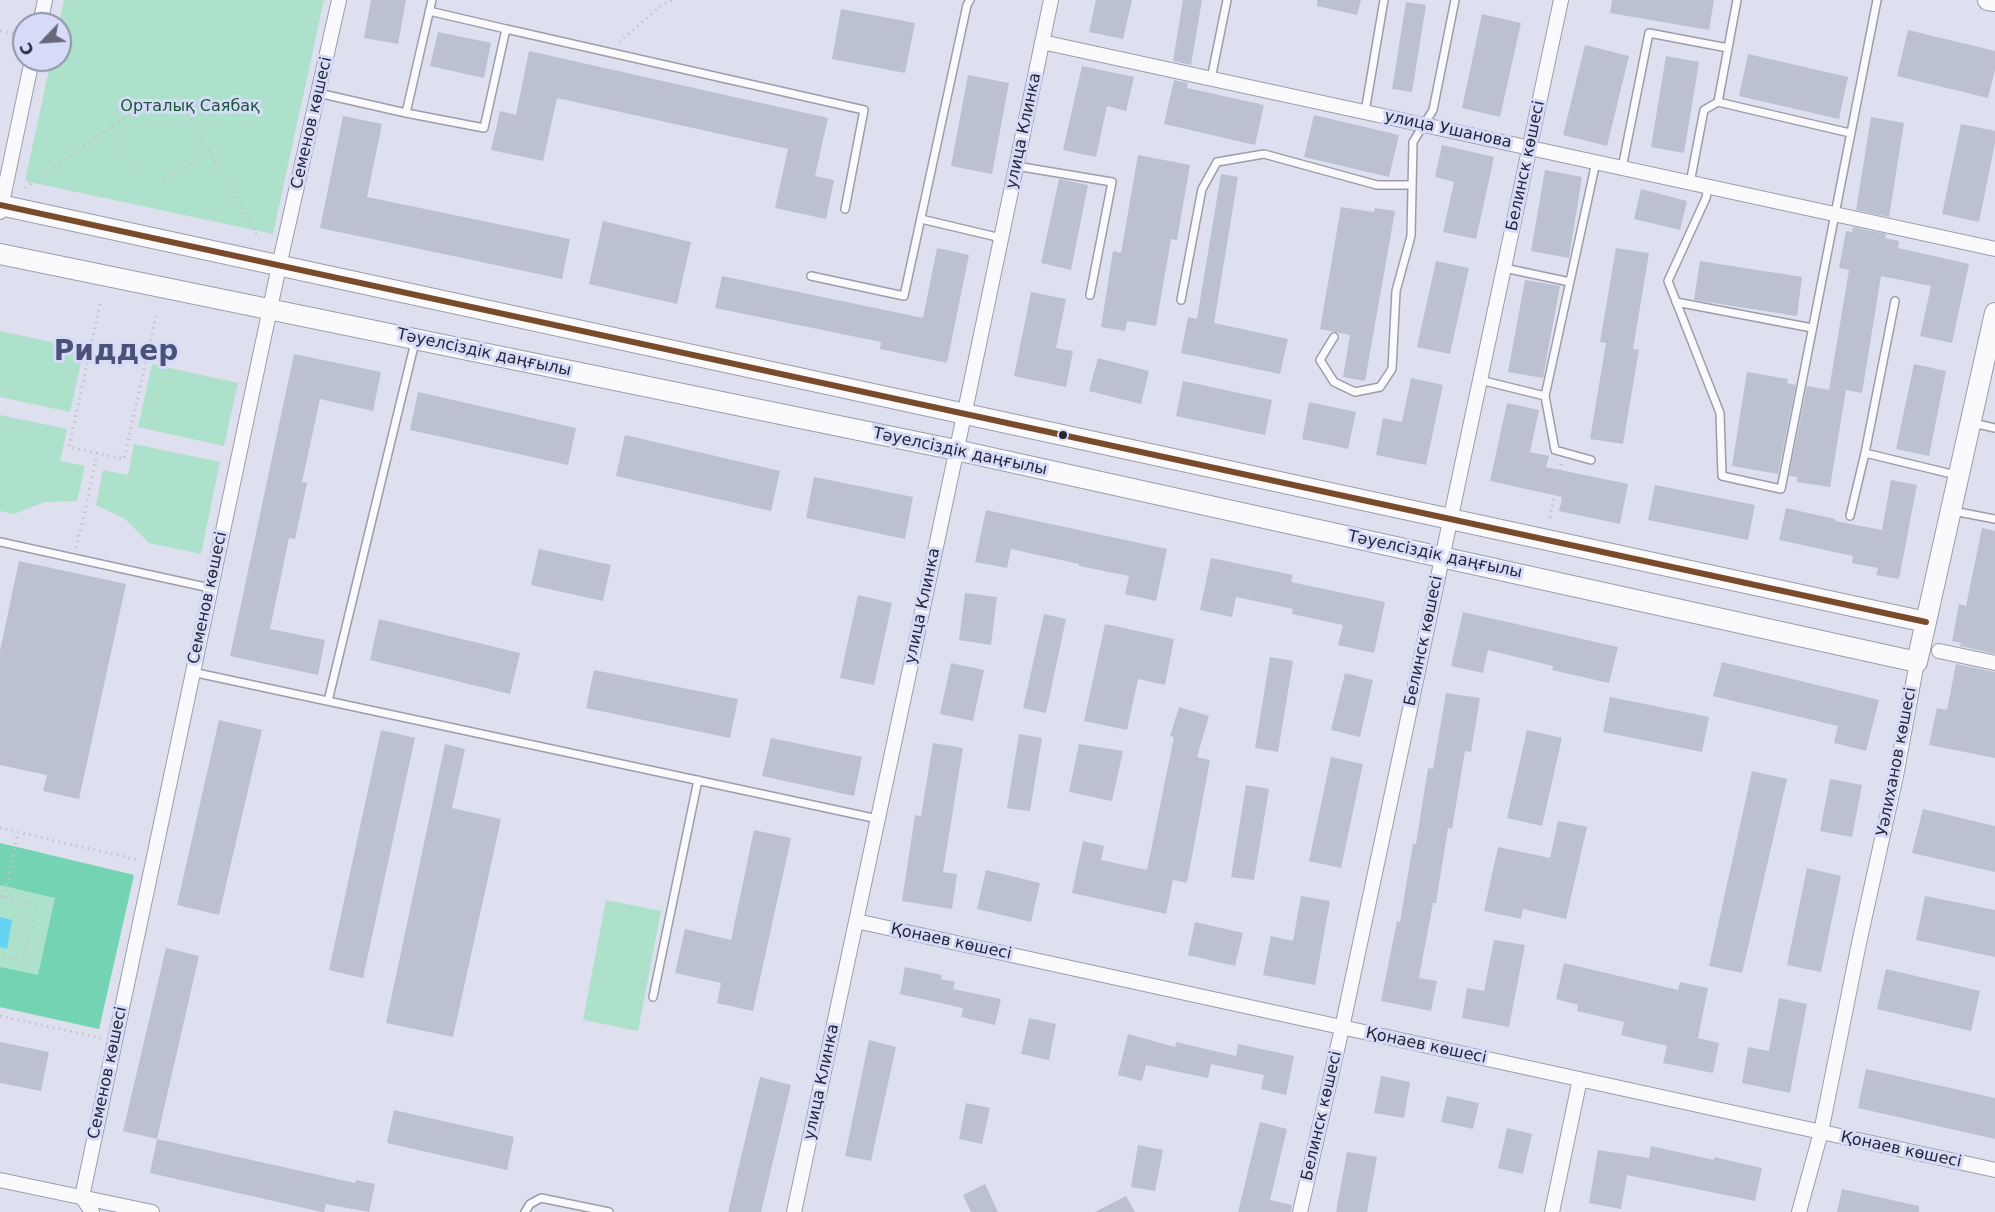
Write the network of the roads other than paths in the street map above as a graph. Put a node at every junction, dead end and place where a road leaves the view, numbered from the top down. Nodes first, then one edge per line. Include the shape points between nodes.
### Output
1 (339, 0) edge
2 (432, 0) edge
3 (970, 0) edge
4 (1051, 0) edge
5 (1227, 0) edge
6 (1384, 0) edge
7 (1455, 0) edge
8 (1561, 0) edge
9 (1737, 0) edge
10 (1877, 0) edge
11 (1988, 0) edge
12 (1995, 1) edge
13 (429, 11) junction
14 (506, 29) junction
15 (1042, 42) junction
16 (1728, 48) junction
17 (29, 72) edge
18 (1211, 79) junction
19 (318, 93) junction
20 (1718, 102) junction
21 (1365, 112) junction
22 (406, 113) junction
23 (1424, 124) junction
24 (1850, 133) junction
25 (1530, 147) junction
26 (1596, 162) junction
27 (1016, 166) junction
28 (1622, 168) junction
29 (1690, 183) junction
30 (1412, 185) junction
31 (1708, 187) junction
32 (0, 208) edge
33 (845, 209) dead end
34 (1835, 214) junction
35 (921, 219) junction
36 (1001, 238) junction
37 (1995, 249) edge
38 (0, 254) edge
39 (279, 266) junction
40 (1504, 268) junction
41 (811, 276) dead end
42 (1570, 282) junction
43 (1090, 295) dead end
44 (1181, 300) dead end
45 (1895, 301) dead end
46 (1676, 302) junction
47 (270, 309) junction
48 (1995, 313) edge
49 (1812, 328) junction
50 (1334, 337) dead end
51 (416, 339) junction
52 (1480, 380) junction
53 (1545, 396) junction
54 (965, 414) junction
55 (1971, 422) junction
56 (1995, 428) edge
57 (956, 450) junction
58 (1865, 453) junction
59 (1591, 460) dead end
60 (1958, 476) junction
61 (1950, 510) junction
62 (1850, 516) dead end
63 (1451, 519) junction
64 (1995, 519) edge
65 (0, 542) edge
66 (1442, 556) junction
67 (210, 588) junction
68 (1926, 622) junction
69 (1939, 651) dead end
70 (1917, 662) junction
71 (1995, 663) edge
72 (192, 672) junction
73 (328, 701) junction
74 (698, 780) junction
75 (878, 819) junction
76 (856, 921) junction
77 (653, 997) dead end
78 (1342, 1028) junction
79 (1580, 1079) junction
80 (1821, 1132) junction
81 (1995, 1170) edge
82 (0, 1180) edge
83 (82, 1197) junction
84 (92, 1212) edge
85 (152, 1212) edge
86 (525, 1212) edge
87 (609, 1212) edge
88 (794, 1212) edge
89 (1300, 1212) edge
90 (1552, 1212) edge
91 (1799, 1212) edge

1 - 19 street, Семенов көшесі
2 - 13 lane
3 - 35 lane
4 - 15 street, улица Клинка
5 - 18 lane
6 - 21 lane
7 - 23 lane via 1433,110
8 - 25 street, Белинск көшесі
9 - 16 lane
10 - 24 lane
11 - 12 street
13 - 14 lane
13 - 22 lane
14 - 22 lane via 484,128
14 - 33 lane via 864,110
15 - 18 street, улица Ушанова
15 - 27 street, улица Клинка
16 - 20 lane
16 - 28 lane via 1649,33
17 - 32 street
18 - 21 street, улица Ушанова
19 - 22 lane
19 - 39 street, Семенов көшесі
20 - 24 lane
20 - 29 lane via 1704,110
21 - 23 street, улица Ушанова
23 - 25 street, улица Ушанова
23 - 30 lane via 1413,142
24 - 34 lane
25 - 26 street, улица Ушанова
25 - 40 street, Белинск көшесі
26 - 28 street, улица Ушанова
26 - 42 lane
27 - 36 street, улица Клинка
27 - 43 lane via 1112,182
28 - 29 street, улица Ушанова
29 - 31 street, улица Ушанова
30 - 44 lane via 1377,185 1264,153 1217,162 1202,189
30 - 50 lane via 1411,236 1396,291 1392,369 1380,387 1355,392 1334,382 1320,360
31 - 34 street, улица Ушанова
31 - 46 lane via 1707,198 1668,281
32 - 39 street
34 - 37 street, улица Ушанова
34 - 49 lane
35 - 36 lane
35 - 41 lane via 904,296
36 - 54 street, улица Клинка
38 - 47 street, Тәуелсіздік даңғылы
39 - 47 street, Семенов көшесі
39 - 54 street
40 - 42 lane
40 - 52 street, Белинск көшесі
42 - 53 lane
45 - 58 lane
46 - 49 lane
46 - 49 lane via 1719,413 1722,476 1781,489
47 - 51 street, Тәуелсіздік даңғылы
47 - 67 street, Семенов көшесі
48 - 55 street, Уәлиханов көшесі
51 - 57 street, Тәуелсіздік даңғылы
51 - 73 lane
52 - 53 lane
52 - 63 street, Белинск көшесі
53 - 59 lane via 1555,450
54 - 57 street, улица Клинка
54 - 63 street
55 - 56 lane
55 - 60 street, Уәлиханов көшесі
57 - 66 street, Тәуелсіздік даңғылы
57 - 75 street, улица Клинка
58 - 60 lane
58 - 62 lane
60 - 61 street, Уәлиханов көшесі
61 - 64 lane
61 - 68 street, Уәлиханов көшесі
63 - 66 street, Белинск көшесі
63 - 68 street
65 - 67 lane
66 - 70 street, Тәуелсіздік даңғылы
66 - 78 street, Белинск көшесі
67 - 72 street, Семенов көшесі
68 - 70 street, Уәлиханов көшесі
69 - 71 street
70 - 80 street, Уәлиханов көшесі
72 - 73 lane
72 - 83 street, Семенов көшесі
73 - 74 lane
74 - 75 lane
74 - 77 lane
75 - 76 street, улица Клинка
76 - 78 street, Қонаев көшесі
76 - 88 street, улица Клинка
78 - 79 street, Қонаев көшесі
78 - 89 street, Белинск көшесі
79 - 80 street, Қонаев көшесі
79 - 90 street
80 - 81 street, Қонаев көшесі
80 - 91 street, Уәлиханов көшесі
82 - 83 street
83 - 84 street
83 - 85 street
86 - 87 lane via 541,1198

